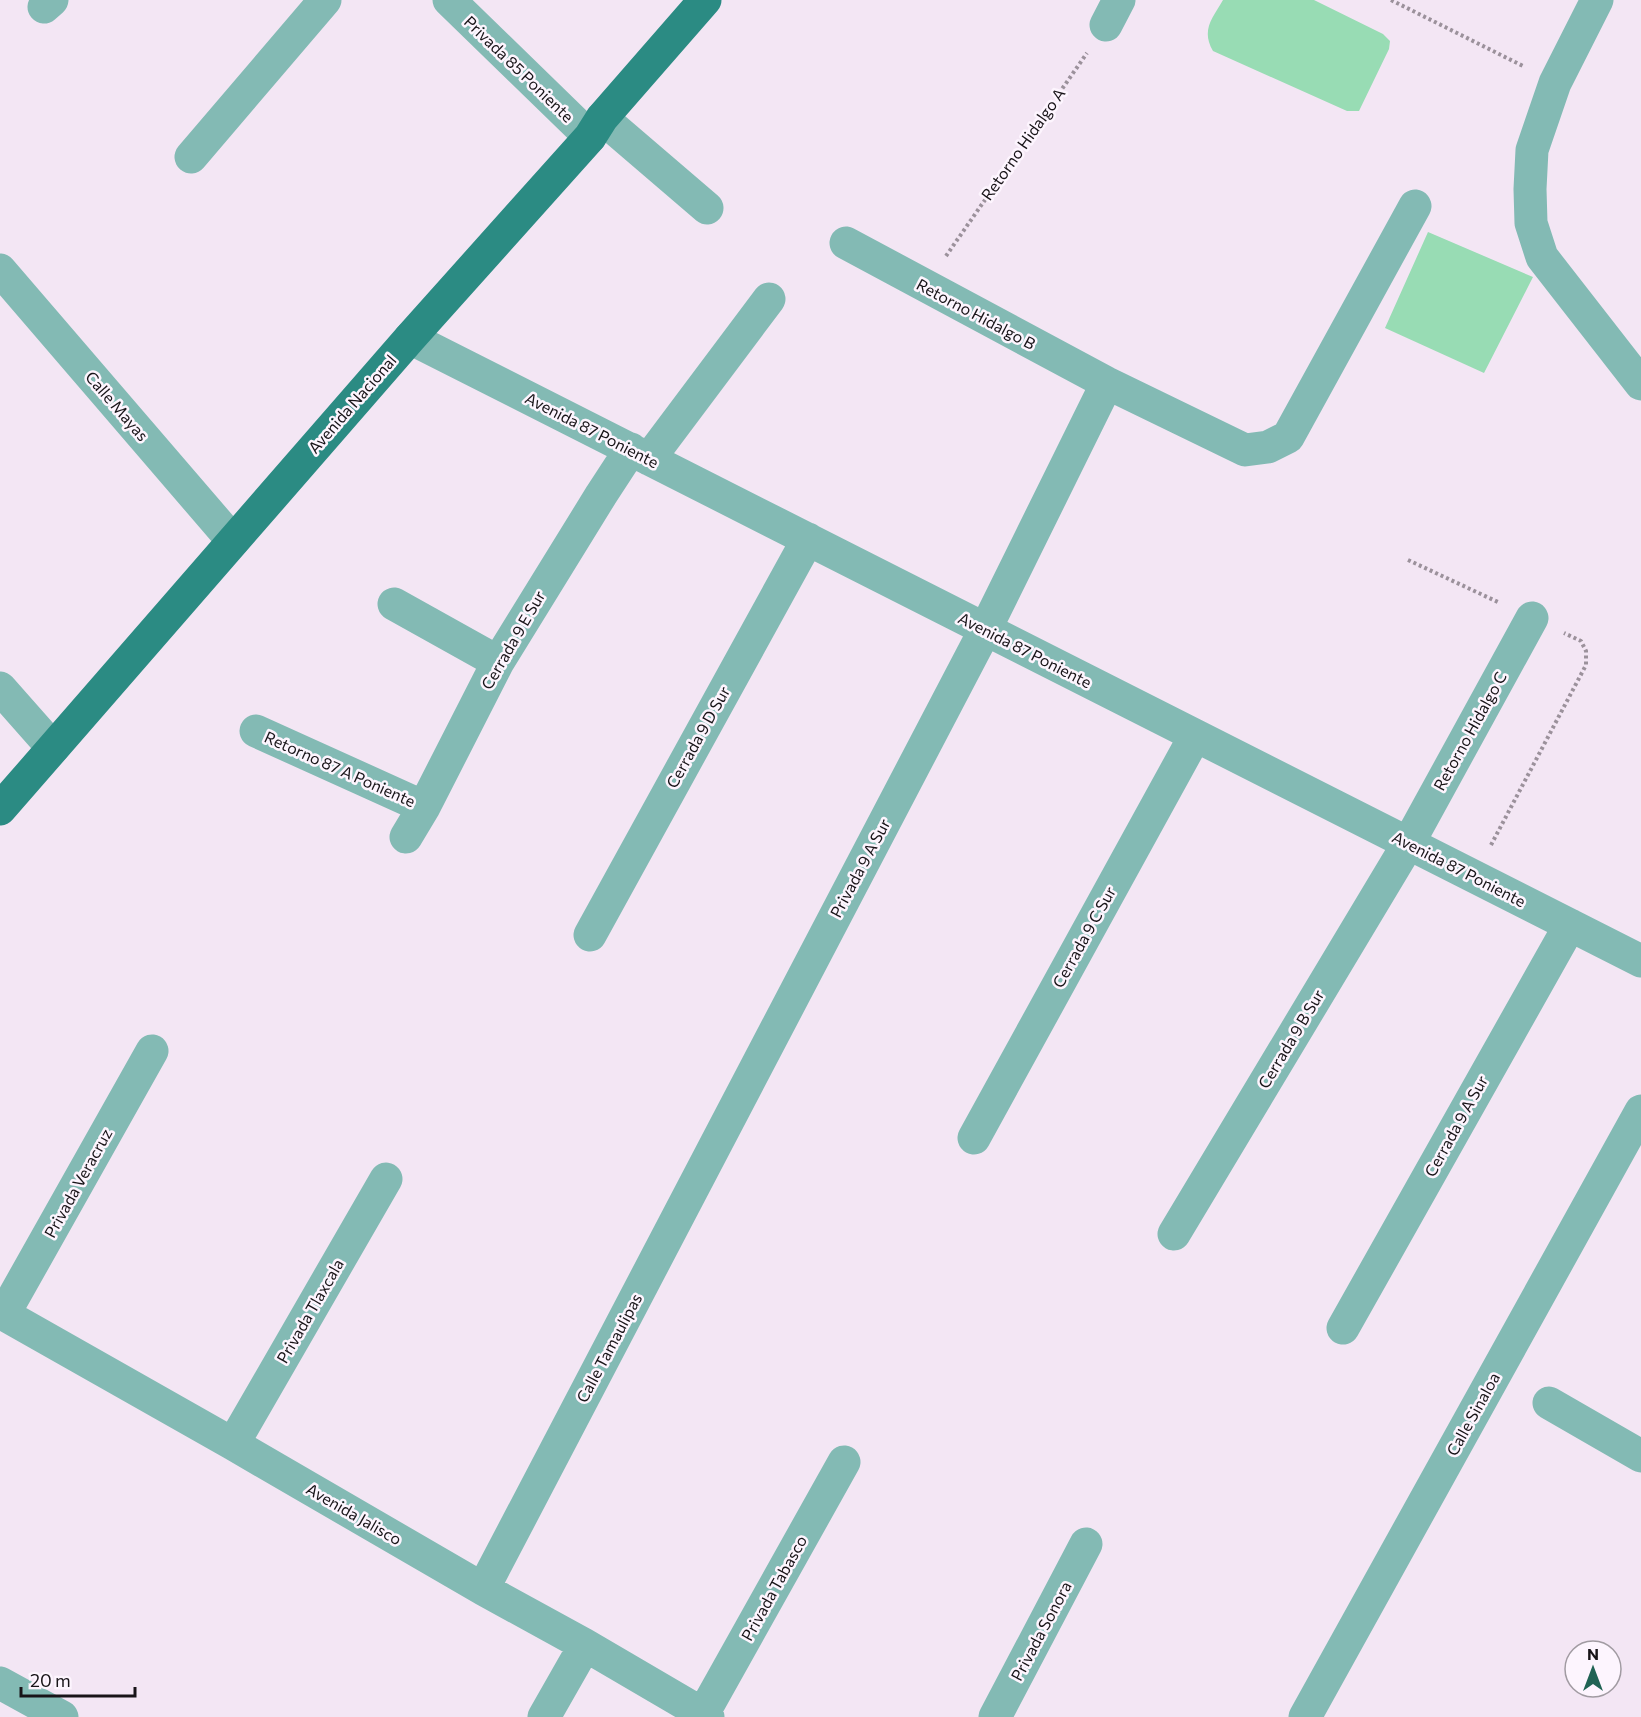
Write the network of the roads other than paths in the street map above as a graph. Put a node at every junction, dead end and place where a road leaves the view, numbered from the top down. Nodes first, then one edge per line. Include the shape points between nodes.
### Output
1 (325, 0) edge
2 (705, 0) edge
3 (1597, 0) edge
4 (453, 2) edge
5 (596, 127) junction
6 (191, 157) dead end
7 (1415, 206) dead end
8 (707, 208) dead end
9 (846, 243) dead end
10 (0, 270) edge
11 (769, 299) dead end
12 (410, 338) junction
13 (1107, 383) junction
14 (1641, 384) edge
15 (640, 454) junction
16 (808, 539) junction
17 (233, 541) junction
18 (394, 604) dead end
19 (1532, 618) road end
20 (985, 630) junction
21 (498, 662) junction
22 (0, 688) edge
23 (256, 731) dead end
24 (1195, 736) junction
25 (53, 748) junction
26 (424, 807) junction
27 (0, 809) edge
28 (406, 837) dead end
29 (1408, 844) junction
30 (1570, 925) junction
31 (590, 935) dead end
32 (1641, 961) edge
33 (152, 1051) dead end
34 (736, 1107) joint
35 (1641, 1111) edge
36 (974, 1138) dead end
37 (386, 1179) dead end
38 (1174, 1234) dead end
39 (2, 1313) edge
40 (1343, 1328) dead end
41 (1549, 1403) dead end
42 (233, 1444) junction
43 (1641, 1456) edge
44 (844, 1462) dead end
45 (1086, 1544) dead end
46 (483, 1589) junction
47 (585, 1645) junction
48 (0, 1683) edge
49 (705, 1716) edge
50 (62, 1717) edge
51 (544, 1717) edge
52 (995, 1717) edge
53 (1305, 1717) edge

1 - 6 street
2 - 5 main road, Avenida Nacional
3 - 14 street via 1555,83 1532,150 1531,223 1542,257
4 - 5 street, Privada 85 Poniente
5 - 8 street, Privada 85 Poniente
5 - 12 main road, Avenida Nacional
7 - 13 street, Retorno Hidalgo B via 1288,437 1268,447 1245,450
9 - 13 street, Retorno Hidalgo B
10 - 17 street, Calle Mayas
11 - 15 street
12 - 15 street, Avenida 87 Poniente
12 - 17 main road, Avenida Nacional
13 - 20 street
15 - 16 street, Avenida 87 Poniente
15 - 21 street, Cerrada 9 E Sur via 601,495
16 - 20 street, Avenida 87 Poniente
16 - 31 street, Cerrada 9 D Sur
17 - 25 main road, Avenida Nacional
18 - 21 street
19 - 29 street, Retorno Hidalgo C
20 - 24 street, Avenida 87 Poniente
20 - 34 street, Privada 9 A Sur
21 - 26 street, Cerrada 9 E Sur
22 - 25 street
23 - 26 street, Retorno 87 A Poniente
24 - 29 street, Avenida 87 Poniente
24 - 36 street, Cerrada 9 C Sur
25 - 27 main road, Avenida Nacional
26 - 28 street, Cerrada 9 E Sur
29 - 30 street, Avenida 87 Poniente
29 - 38 street, Cerrada 9 B Sur
30 - 32 street, Avenida 87 Poniente
30 - 40 street, Cerrada 9 A Sur
33 - 39 street, Privada Veracruz
34 - 46 street, Calle Tamaulipas
35 - 53 street, Calle Sinaloa
37 - 42 street, Privada Tlaxcala
39 - 42 street, Avenida Jalisco
41 - 43 street
42 - 46 street, Avenida Jalisco
44 - 49 street, Privada Tabasco
45 - 52 street, Privada Sonora
46 - 47 street, Avenida Jalisco
47 - 49 street, Avenida Jalisco
47 - 51 street
48 - 50 street

